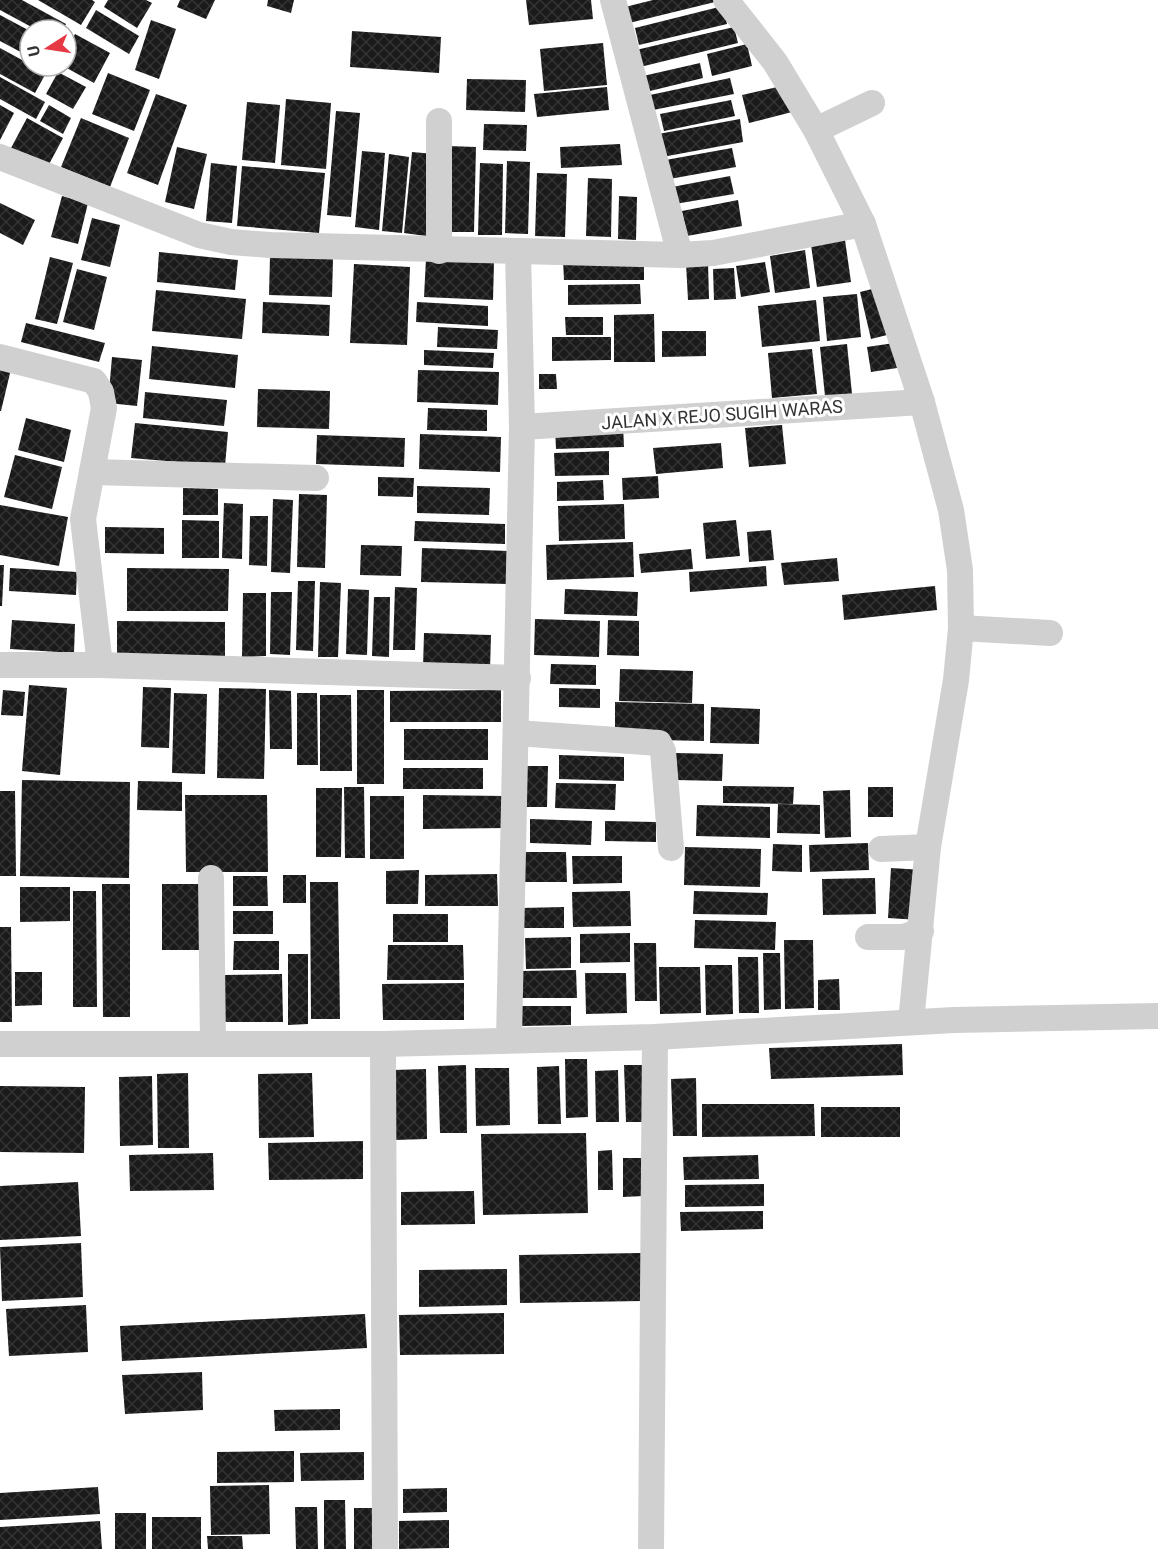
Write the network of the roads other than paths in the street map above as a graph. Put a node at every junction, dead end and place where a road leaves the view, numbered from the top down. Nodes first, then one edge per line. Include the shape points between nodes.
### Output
1 (613, 0) edge
2 (726, 0) edge
3 (873, 103) dead end
4 (440, 121) dead end
5 (827, 124) junction
6 (0, 157) edge
7 (863, 224) junction
8 (438, 251) junction
9 (518, 251) junction
10 (680, 255) junction
11 (0, 357) edge
12 (922, 402) junction
13 (522, 428) junction
14 (92, 472) junction
15 (315, 478) dead end
16 (982, 629) junction
17 (1050, 633) dead end
18 (0, 665) edge
19 (100, 665) junction
20 (518, 678) junction
21 (516, 733) junction
22 (928, 847) junction
23 (671, 848) dead end
24 (881, 849) dead end
25 (212, 878) dead end
26 (921, 931) junction
27 (868, 937) dead end
28 (1158, 1016) edge
29 (914, 1022) junction
30 (655, 1037) junction
31 (509, 1039) junction
32 (0, 1044) edge
33 (213, 1044) junction
34 (383, 1044) junction
35 (385, 1549) edge
36 (651, 1549) edge

1 - 10 street
2 - 5 street
3 - 5 street
4 - 8 street
5 - 7 street
6 - 8 street via 168,224 231,242
7 - 10 street via 713,253
7 - 12 street
8 - 9 street
9 - 10 street
9 - 13 street
11 - 14 street via 94,381 98,386 104,408
12 - 13 street, JALAN X REJO SUGIH WARAS
12 - 16 street via 951,510 960,570
13 - 20 street
14 - 15 street
14 - 19 street via 83,519
16 - 17 street
16 - 22 street via 947,734
18 - 19 street
19 - 20 street
20 - 21 street
21 - 23 street via 658,743 663,751
21 - 31 street
22 - 24 street
22 - 26 street
25 - 33 street
26 - 27 street via 903,937
26 - 29 street
28 - 29 street
29 - 30 street
30 - 31 street
30 - 36 street
31 - 34 street
32 - 33 street
33 - 34 street
34 - 35 street

